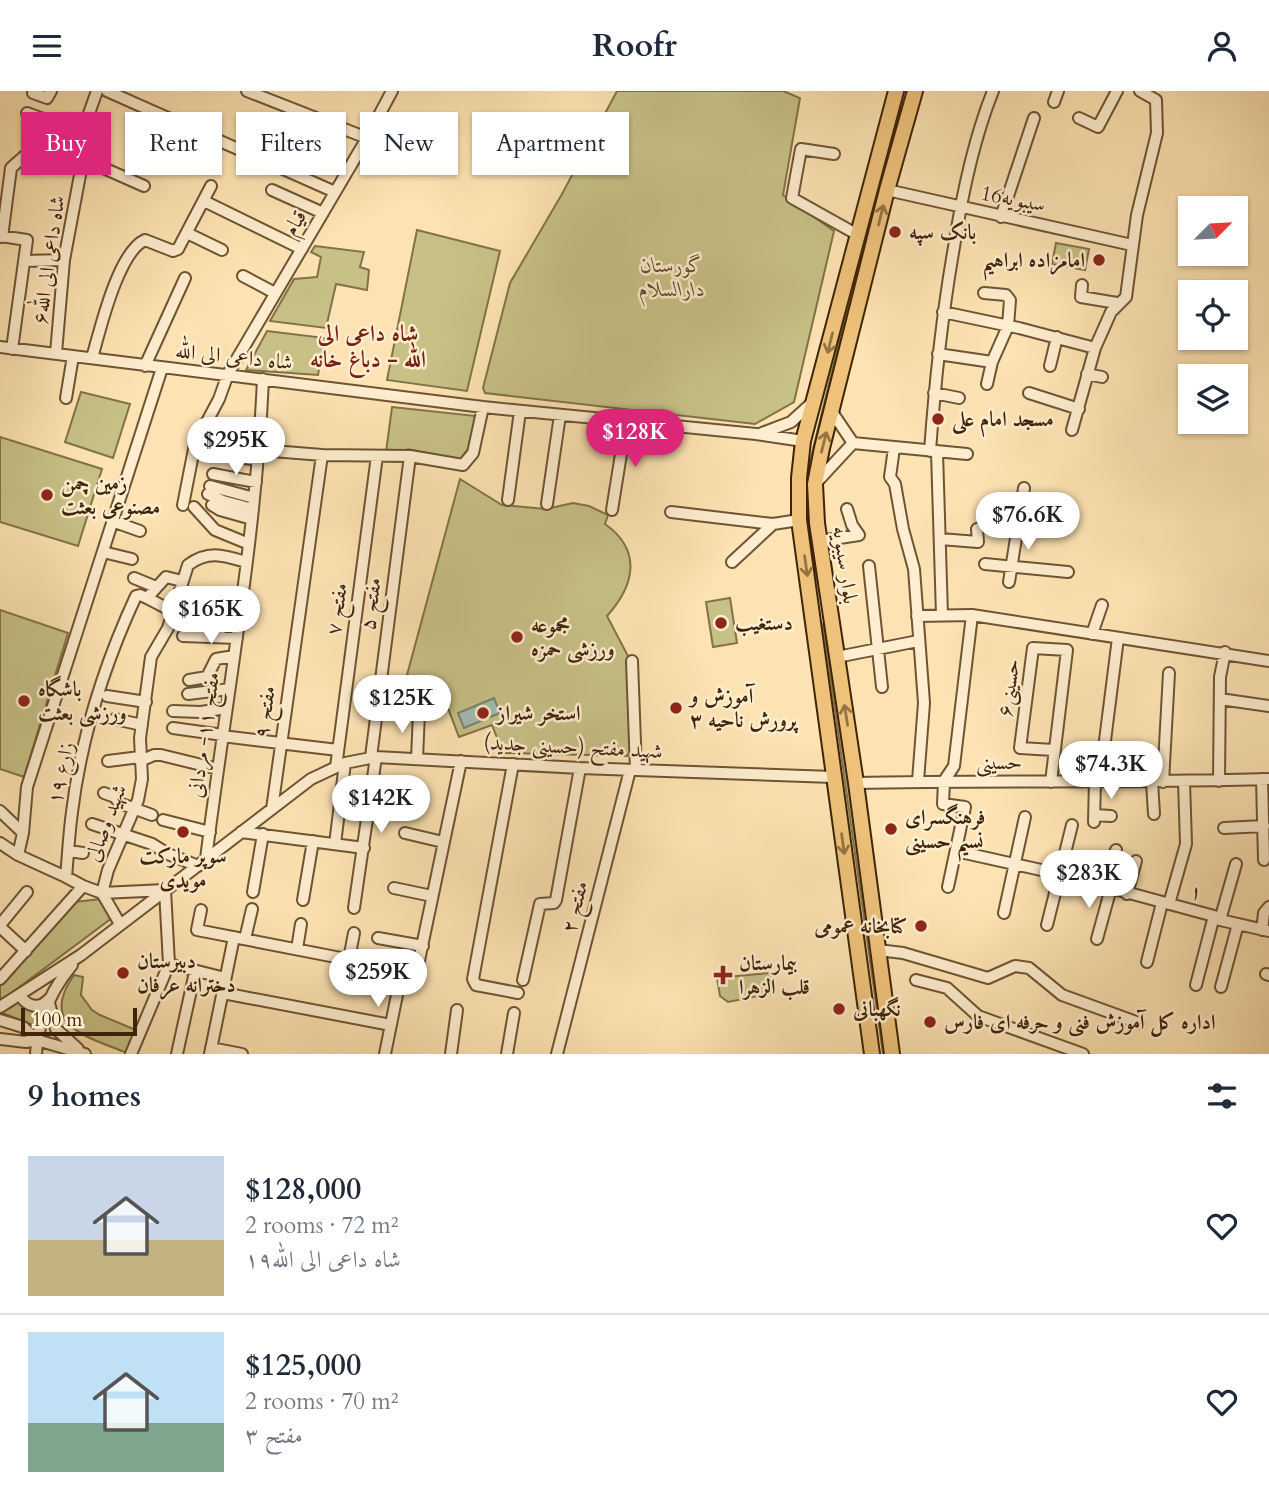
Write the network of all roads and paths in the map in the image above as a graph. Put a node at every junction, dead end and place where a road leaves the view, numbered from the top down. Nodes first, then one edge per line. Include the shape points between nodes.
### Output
1 (51, 91) edge
2 (97, 91) edge
3 (107, 91) edge
4 (247, 91) edge
5 (286, 91) edge
6 (392, 91) edge
7 (896, 91) edge
8 (915, 91) edge
9 (993, 91) edge
10 (1058, 91) edge
11 (1117, 91) edge
12 (1140, 91) edge
13 (33, 93) dead end
14 (1159, 96) edge
15 (1054, 102) dead end
16 (281, 103) junction
17 (90, 112) edge
18 (381, 112) edge
19 (1034, 118) dead end
20 (1079, 118) dead end
21 (360, 135) edge
22 (360, 151) edge
23 (834, 154) dead end
24 (21, 159) edge
25 (111, 171) edge
26 (80, 175) edge
27 (144, 186) dead end
28 (211, 186) dead end
29 (4, 190) edge
30 (272, 190) dead end
31 (887, 190) junction
32 (335, 193) junction
33 (204, 201) junction
34 (960, 208) junction
35 (323, 213) junction
36 (1001, 217) junction
37 (187, 233) junction
38 (858, 235) junction
39 (1, 236) edge
40 (1132, 245) junction
41 (302, 249) junction
42 (222, 250) dead end
43 (64, 260) junction
44 (24, 261) junction
45 (243, 276) dead end
46 (847, 277) junction
47 (185, 278) dead end
48 (864, 281) junction
49 (1082, 285) dead end
50 (275, 293) junction
51 (984, 293) dead end
52 (1116, 303) junction
53 (943, 312) junction
54 (1008, 326) junction
55 (1057, 337) junction
56 (0, 347) edge
57 (1095, 348) junction
58 (12, 349) junction
59 (57, 353) junction
60 (938, 354) junction
61 (73, 356) junction
62 (92, 358) junction
63 (992, 362) junction
64 (145, 366) junction
65 (1050, 366) dead end
66 (162, 368) junction
67 (228, 374) junction
68 (1087, 374) junction
69 (1102, 377) dead end
70 (262, 379) junction
71 (987, 384) dead end
72 (934, 393) junction
73 (1029, 393) dead end
74 (66, 398) dead end
75 (816, 398) junction
76 (959, 398) dead end
77 (484, 407) junction
78 (1079, 409) junction
79 (520, 411) junction
80 (832, 412) junction
81 (560, 415) junction
82 (626, 423) junction
83 (1072, 430) dead end
84 (756, 435) junction
85 (803, 442) junction
86 (853, 443) junction
87 (894, 448) junction
88 (216, 450) dead end
89 (933, 452) junction
90 (967, 454) dead end
91 (259, 455) junction
92 (322, 455) junction
93 (377, 456) junction
94 (410, 456) junction
95 (256, 482) junction
96 (816, 484) junction
97 (1024, 488) dead end
98 (211, 490) junction
99 (508, 500) dead end
100 (547, 504) dead end
101 (253, 509) junction
102 (847, 509) dead end
103 (612, 510) dead end
104 (671, 512) dead end
105 (799, 520) junction
106 (112, 521) junction
107 (773, 524) junction
108 (1002, 526) dead end
109 (1018, 526) junction
110 (977, 529) dead end
111 (140, 531) dead end
112 (940, 539) junction
113 (820, 541) junction
114 (1015, 543) junction
115 (249, 544) junction
116 (1029, 546) dead end
117 (103, 552) junction
118 (132, 559) dead end
119 (246, 562) junction
120 (732, 562) dead end
121 (985, 564) dead end
122 (869, 566) dead end
123 (1011, 566) junction
124 (1068, 572) dead end
125 (134, 578) dead end
126 (182, 581) junction
127 (1009, 582) dead end
128 (156, 587) junction
129 (809, 594) junction
130 (827, 595) junction
131 (147, 598) junction
132 (1102, 605) dead end
133 (174, 612) junction
134 (942, 615) junction
135 (972, 615) junction
136 (917, 616) junction
137 (831, 621) junction
138 (813, 623) junction
139 (185, 631) dead end
140 (1092, 633) junction
141 (237, 635) junction
142 (1118, 638) junction
143 (918, 641) junction
144 (877, 647) junction
145 (1225, 652) junction
146 (234, 656) junction
147 (837, 657) junction
148 (1266, 660) edge
149 (632, 661) dead end
150 (1169, 673) dead end
151 (189, 680) dead end
152 (882, 687) dead end
153 (229, 689) junction
154 (188, 694) dead end
155 (107, 696) dead end
156 (1220, 699) junction
157 (146, 702) junction
158 (1269, 706) edge
159 (226, 708) junction
160 (173, 711) dead end
161 (419, 712) dead end
162 (115, 719) dead end
163 (142, 725) junction
164 (173, 728) dead end
165 (223, 736) junction
166 (284, 743) junction
167 (338, 750) junction
168 (1054, 750) junction
169 (373, 757) junction
170 (140, 759) junction
171 (417, 759) junction
172 (108, 761) dead end
173 (461, 761) junction
174 (513, 764) junction
175 (341, 765) junction
176 (580, 768) junction
177 (218, 769) junction
178 (633, 770) junction
179 (833, 777) junction
180 (1266, 779) edge
181 (1098, 780) junction
182 (918, 781) junction
183 (944, 781) junction
184 (1184, 781) junction
185 (1219, 781) junction
186 (856, 782) junction
187 (1051, 782) junction
188 (1157, 782) junction
189 (104, 793) dead end
190 (134, 809) junction
191 (272, 809) junction
192 (0, 811) edge
193 (1154, 814) dead end
194 (152, 815) dead end
195 (1111, 816) dead end
196 (1025, 817) dead end
197 (163, 820) dead end
198 (92, 824) dead end
199 (1072, 825) dead end
200 (1264, 826) junction
201 (1224, 828) dead end
202 (210, 832) junction
203 (241, 832) junction
204 (23, 833) junction
205 (405, 833) dead end
206 (262, 834) junction
207 (124, 835) junction
208 (313, 841) junction
209 (443, 842) junction
210 (1266, 842) edge
211 (0, 843) edge
212 (335, 844) junction
213 (363, 848) junction
214 (1116, 850) dead end
215 (68, 851) junction
216 (956, 851) junction
217 (83, 853) dead end
218 (18, 855) junction
219 (1266, 857) edge
220 (1136, 861) dead end
221 (202, 862) junction
222 (1015, 863) junction
223 (1236, 864) dead end
224 (1059, 874) junction
225 (66, 877) junction
226 (83, 886) junction
227 (948, 887) dead end
228 (1107, 887) junction
229 (394, 888) dead end
230 (165, 890) junction
231 (26, 892) dead end
232 (253, 892) dead end
233 (102, 893) junction
234 (1127, 894) junction
235 (432, 896) junction
236 (303, 900) dead end
237 (1165, 903) junction
238 (1269, 907) edge
239 (354, 908) dead end
240 (252, 909) dead end
241 (201, 910) dead end
242 (1004, 912) dead end
243 (1217, 918) junction
244 (120, 924) junction
245 (302, 924) dead end
246 (1238, 924) junction
247 (1047, 925) dead end
248 (0, 926) edge
249 (1266, 931) edge
250 (354, 933) dead end
251 (240, 938) junction
252 (379, 938) dead end
253 (1097, 939) dead end
254 (423, 946) junction
255 (297, 949) junction
256 (878, 950) junction
257 (26, 951) junction
258 (81, 955) junction
259 (349, 959) junction
260 (1147, 962) dead end
261 (169, 964) junction
262 (402, 970) junction
263 (195, 972) junction
264 (0, 978) edge
265 (225, 978) junction
266 (523, 979) dead end
267 (916, 980) dead end
268 (1196, 985) dead end
269 (1221, 987) dead end
270 (223, 992) junction
271 (519, 993) dead end
272 (20, 995) junction
273 (49, 999) junction
274 (0, 1007) edge
275 (457, 1010) dead end
276 (514, 1013) dead end
277 (0, 1020) edge
278 (1139, 1023) dead end
279 (391, 1025) junction
280 (0, 1039) edge
281 (37, 1040) junction
282 (64, 1051) edge
283 (210, 1051) edge
284 (83, 1053) edge
285 (36, 1054) edge
286 (131, 1054) edge
287 (177, 1054) edge
288 (242, 1054) edge
289 (385, 1054) edge
290 (451, 1054) edge
291 (507, 1054) edge
292 (557, 1054) edge
293 (872, 1054) edge
294 (892, 1054) edge
295 (1083, 1054) edge

1 - 13 street via 47,98
2 - 17 street, شاه داعی الی الله۶
3 - 32 street
4 - 16 street
5 - 16 street
6 - 18 street, قیام
7 - 38 main road, بلوار سیبویه
8 - 31 main road, بلوار سیبویه
9 - 34 street
10 - 15 street
11 - 20 street via 1098,127
12 - 14 street
14 - 40 street via 1157,133
16 - 21 street
19 - 36 street
22 - 32 street, قیام
23 - 38 street via 801,149 792,198
24 - 29 street via 11,168
25 - 27 street
26 - 43 street, شاه داعی الی الله۶
28 - 33 street
29 - 39 street
30 - 35 street
31 - 34 street, سیبویه16
48 -> 31 main road, بلوار سیبویه
32 - 35 street, قیام
33 - 37 street
33 - 41 street
34 - 36 street, سیبویه16
34 - 53 street
35 - 41 street, قیام
36 - 40 street, سیبویه16
37 - 42 street
37 - 62 street via 178,249 145,240 128,257
38 - 46 main road, بلوار سیبویه
39 - 44 street via 27,240
40 - 52 street via 1126,297
41 - 50 street, قیام
43 - 44 street
43 - 59 street, شاه داعی الی الله۶
44 - 58 street
45 - 50 street
46 - 48 main road
46 -> 75 main road, بلوار سیبویه
47 - 64 street
48 - 80 main road, بلوار سیبویه
49 - 52 street via 1081,297
50 - 67 street, قیام
51 - 54 street via 1008,297
52 - 57 street
53 - 54 street
53 - 60 street
54 - 55 street
54 - 63 street
55 - 57 street
55 - 65 street
56 - 58 street, شاه داعی الی الله
57 - 68 street
58 - 59 street, شاه داعی الی الله
59 - 61 street, شاه داعی الی الله
60 - 63 street
60 - 72 street
61 - 62 street, شاه داعی الی الله
61 - 74 street
62 - 64 street, شاه داعی الی الله
63 - 71 street
64 - 66 street, شاه داعی الی الله
66 - 67 street, شاه داعی الی الله
66 - 106 street
67 - 70 street, شاه داعی الی الله
67 - 115 street, قیام via 195,444 188,506 215,530
68 - 69 street
68 - 78 street
70 - 77 street, شاه داعی الی الله
70 - 91 street, مفتح ۱۱- مردانی
72 - 76 street
72 - 89 street
73 - 78 street
75 - 84 street via 791,422
75 - 85 main road, بلوار سیبویه
77 - 79 street, شاه داعی الی الله
77 - 94 street via 473,453 463,465
78 - 83 street
79 - 81 street, شاه داعی الی الله
79 - 99 street
80 - 86 street
96 -> 80 main road, بلوار سیبویه
81 - 82 street, شاه داعی الی الله
81 - 100 street
82 - 84 street, شاه داعی الی الله
82 - 103 street
84 - 85 street, شاه داعی الی الله
85 - 105 main road, بلوار سیبویه
86 - 87 street
86 - 96 street
87 - 89 street
87 - 136 street via 890,477 914,569
88 - 91 street via 230,456
89 - 90 street
89 - 112 street
91 - 92 street
91 - 95 street, مفتح ۱۱- مردانی
92 - 93 street
92 - 166 street, مفتح ۹
93 - 94 street
93 - 167 street, مفتح ۷
94 - 169 street, مفتح ۵
95 - 98 street
95 - 101 street, مفتح ۱۱- مردانی
96 - 113 main road, بلوار سیبویه
97 - 109 street
98 - 101 street
98 - 101 street via 220,510
101 - 115 street, مفتح ۱۱- مردانی
102 - 113 street via 859,535
104 - 107 street
105 - 107 street
105 -> 129 main road, بلوار سیبویه
106 - 111 street
106 - 117 street
107 - 120 street
108 - 109 street
109 - 114 street
110 - 112 street via 978,542
112 - 134 street
113 - 130 main road, بلوار سیبویه
114 - 116 street
114 - 123 street
115 - 119 street, مفتح ۱۱- مردانی
117 - 118 street
117 - 204 street via 27,787
119 - 126 street, شهید وصالی via 206,555 188,565
119 - 141 street, مفتح ۱۱- مردانی
121 - 123 street
122 - 144 street
123 - 124 street
123 - 127 street
125 - 128 street
126 - 128 street via 166,577
126 - 133 street, شهید وصالی
128 - 131 street, ۱۹ زارع
129 - 130 main road via 814,601
129 - 138 main road, بلوار سیبویه
130 - 137 main road, بلوار سیبویه
131 - 133 street
131 - 215 street, ۱۹ زارع via 136,596 105,675 81,766
132 - 140 street
133 - 157 street, شهید وصالی via 151,657
134 - 135 street
134 - 136 street
135 - 140 street
135 - 183 street via 954,766
136 - 143 street
137 - 138 main road via 819,616
137 - 147 main road, بلوار سیبویه
138 - 179 main road, بلوار سیبویه
139 - 141 street
140 - 142 street
141 - 146 street, مفتح ۱۱- مردانی
142 - 145 street
142 - 181 street
143 - 144 street
143 - 182 street via 924,703
144 - 147 street
144 - 152 street
145 - 148 street
145 - 156 street
146 - 151 street via 216,659 206,677
146 - 153 street, مفتح ۱۱- مردانی
186 -> 147 main road, بلوار سیبویه
149 - 178 street, مفتح ۲
150 - 188 street
153 - 154 street
153 - 159 street, مفتح ۱۱- مردانی
155 - 157 street
156 - 158 street
156 - 185 street
157 - 163 street, شهید وصالی
159 - 160 street
159 - 165 street, مفتح ۱۱- مردانی
161 - 171 street
162 - 163 street
163 - 170 street, شهید وصالی
164 - 165 street
165 - 166 street
165 - 177 street, مفتح ۱۱- مردانی
166 - 167 street
166 - 191 street, مفتح ۹
167 - 175 street, مفتح ۷
168 - 168 street, حسینی۶ via 1067,650 1033,649 1020,748
168 - 187 street, حسینی۶
169 - 171 street, شهید مفتح (حسینی جدید)
169 - 175 street, شهید مفتح (حسینی جدید)
169 - 213 street, مفتح ۵
170 - 172 street
170 - 177 street via 161,755
170 - 190 street, شهید وصالی via 142,779
171 - 173 street, شهید مفتح (حسینی جدید)
173 - 174 street, شهید مفتح (حسینی جدید)
173 - 209 street
174 - 176 street, شهید مفتح (حسینی جدید)
174 - 271 street via 474,982
175 - 191 street, شهید مفتح (حسینی جدید) via 311,779
175 - 212 street, مفتح ۷
176 - 178 street, شهید مفتح (حسینی جدید)
176 - 266 street via 556,900 540,904
177 - 202 street, مفتح ۱۱- مردانی
178 - 179 street, شهید مفتح (حسینی جدید)
178 - 292 street, مفتح ۲
179 -> 293 main road, بلوار سیبویه
180 - 185 street, حسینی
180 - 200 street
181 - 187 street, حسینی
181 - 188 street, حسینی
181 - 195 street via 1094,818
182 - 183 street, حسینی
182 - 186 street, حسینی
183 - 187 street, حسینی
183 - 216 street via 943,804 965,807
184 - 185 street, حسینی
184 - 188 street, حسینی
184 - 237 street via 1186,844
186 - 256 main road, بلوار سیبویه
188 - 193 street
189 - 190 street
190 - 194 street
190 - 207 street, شهید وصالی
191 - 203 street, شهید مفتح (حسینی جدید)
192 - 204 street
196 - 222 street
197 - 202 street
198 - 207 street
199 - 224 street
200 - 201 street
200 - 210 street
202 - 221 street, مفتح ۱۱- مردانی
203 - 206 street
203 - 221 street, شهید مفتح (حسینی جدید)
204 - 218 street
205 - 209 street
206 - 208 street
206 - 232 street
207 - 221 street via 152,843 167,854
207 - 233 street, شهید وصالی
208 - 212 street
208 - 236 street
209 - 235 street
210 - 219 street
211 - 218 street
212 - 213 street
213 - 239 street, مفتح ۵
214 - 228 street
215 - 217 street
215 - 225 street, ۱۹ زارع
216 - 222 street, ۱
216 - 227 street
218 - 225 street
220 - 234 street
221 - 230 street, شهید مفتح (حسینی جدید)
222 - 224 street, ۱
222 - 242 street
223 - 243 street
224 - 228 street, ۱
224 - 247 street
225 - 226 street
226 - 233 street
226 - 257 street
228 - 234 street, ۱
228 - 253 street
229 - 235 street
230 - 233 street
230 - 244 street, شهید مفتح (حسینی جدید)
230 - 261 street
231 - 248 street
233 - 244 street
234 - 237 street, ۱
235 - 254 street
237 - 243 street, ۱
237 - 260 street
238 - 249 street via 1264,913
240 - 251 street
241 - 251 street via 197,930
243 - 246 street, ۱
243 - 268 street
244 - 258 street, شهید مفتح (حسینی جدید)
245 - 255 street
246 - 249 street, ۱
246 - 269 street
248 - 257 street
250 - 259 street
251 - 255 street
251 - 265 street
252 - 254 street
254 - 262 street via 417,970
255 - 259 street
256 - 278 street via 988,978 1015,965 1029,968 1062,995
256 - 294 main road, بلوار سیبویه
257 - 264 street
258 - 272 street
258 - 273 street
259 - 262 street
261 - 263 street
261 - 286 street
262 - 279 street
263 - 265 street
263 - 287 street
265 - 270 street
267 - 295 street via 947,988 978,1016
270 - 279 street
270 - 283 street
272 - 273 street via 33,1006
272 - 274 street
273 - 281 street
273 - 284 street via 56,1029
275 - 290 street
276 - 291 street
277 - 281 street via 23,1027
279 - 289 street
280 - 281 street
281 - 282 street
281 - 285 street
282 - 284 street
283 - 288 street

